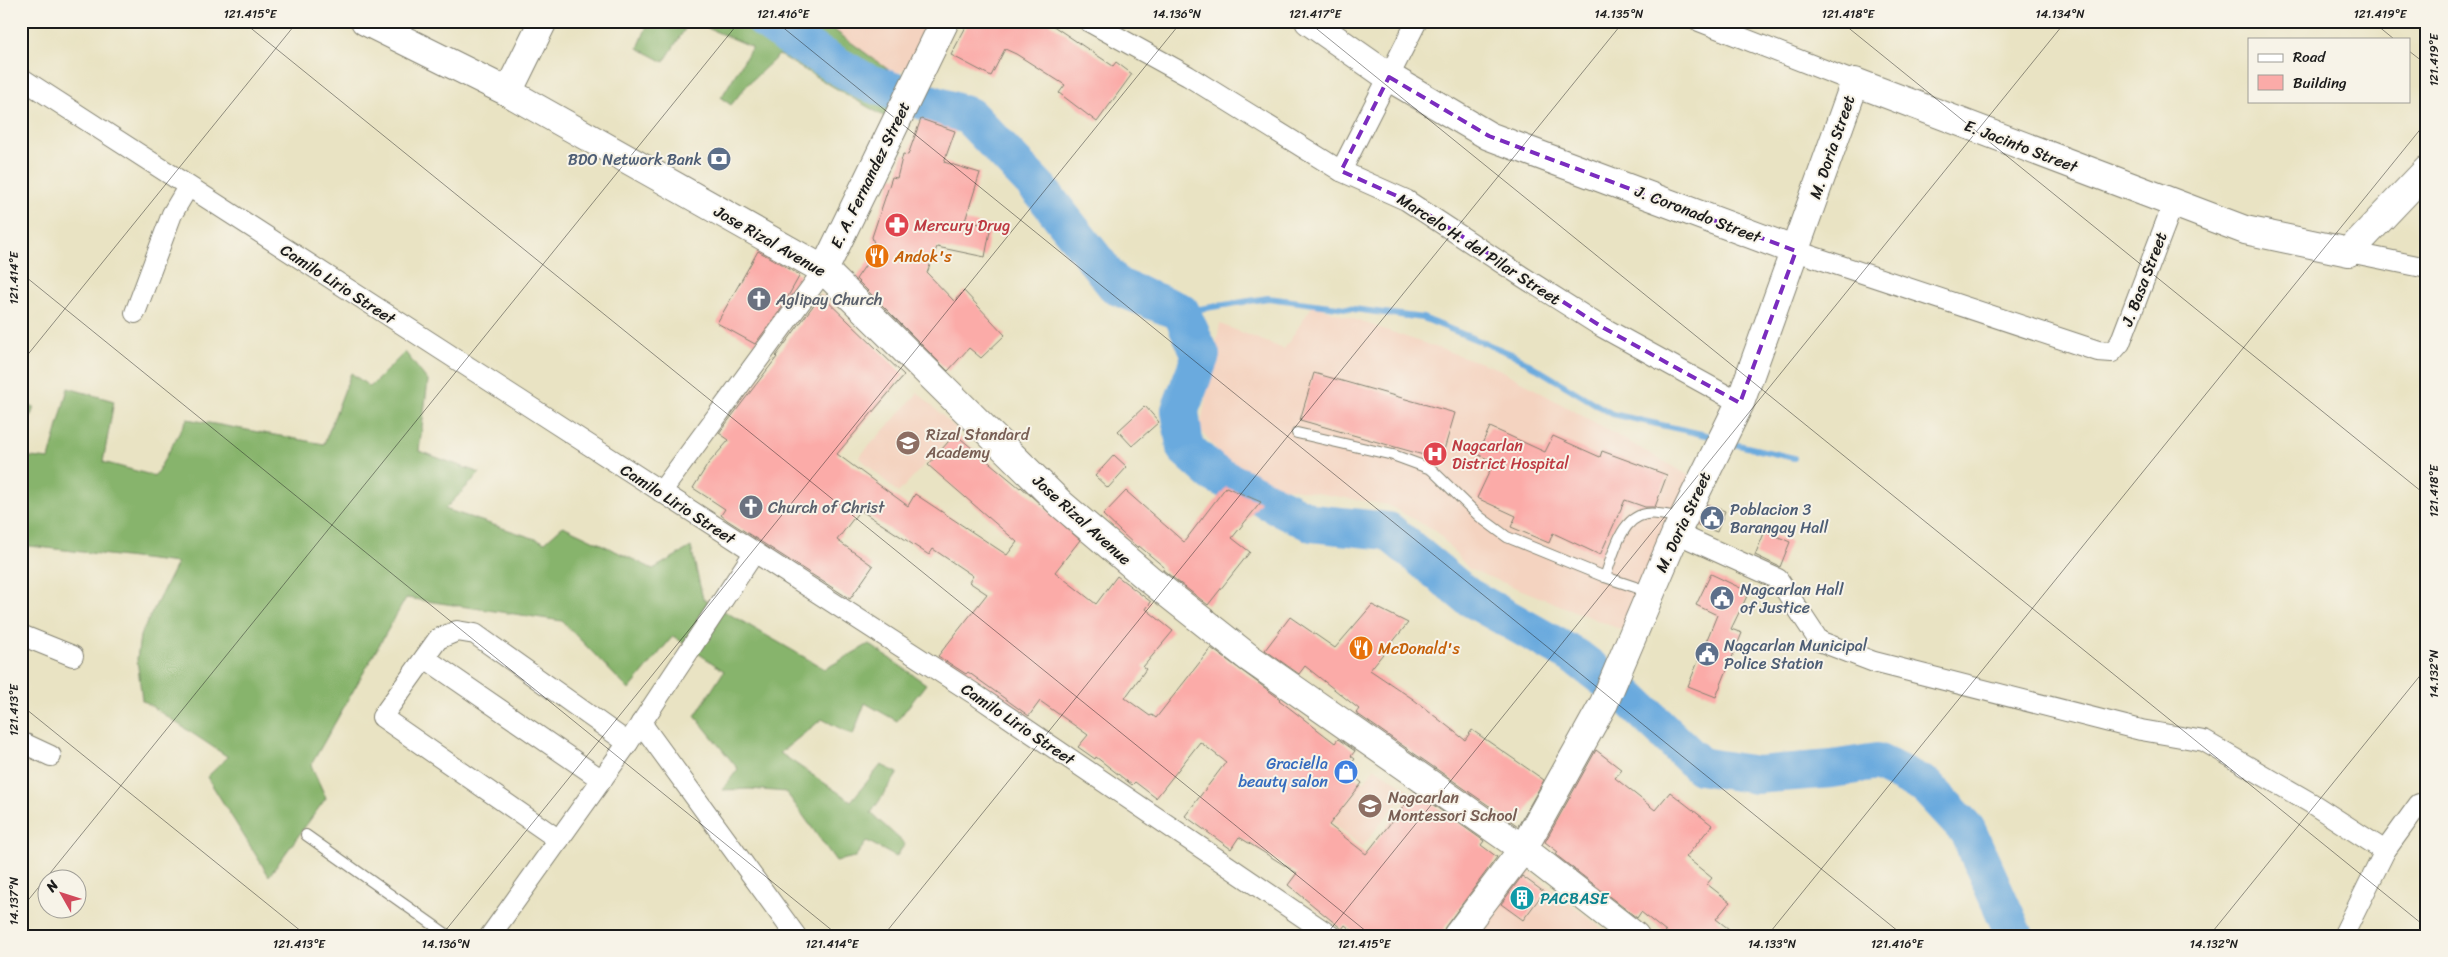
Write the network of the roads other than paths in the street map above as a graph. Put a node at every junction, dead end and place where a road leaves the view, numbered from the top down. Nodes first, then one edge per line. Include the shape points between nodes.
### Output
1 (365, 21) edge
2 (542, 21) edge
3 (945, 21) edge
4 (1309, 21) edge
5 (1417, 21) edge
6 (1699, 21) edge
7 (1092, 22) edge
8 (1389, 77) junction
9 (21, 78) edge
10 (1855, 82) junction
11 (508, 92) junction
12 (2427, 170) edge
13 (1341, 171) junction
14 (188, 187) junction
15 (2173, 204) junction
16 (1796, 251) junction
17 (2349, 252) junction
18 (2427, 268) edge
19 (824, 270) junction
20 (135, 313) dead end
21 (2112, 352) joint
22 (1740, 403) junction
23 (1297, 433) dead end
24 (661, 492) junction
25 (1680, 526) junction
26 (754, 553) junction
27 (1605, 577) junction
28 (1651, 592) junction
29 (21, 635) edge
30 (74, 656) dead end
31 (425, 658) junction
32 (641, 723) junction
33 (21, 742) edge
34 (628, 743) junction
35 (51, 756) dead end
36 (602, 780) junction
37 (2419, 804) dead end
38 (306, 835) dead end
39 (559, 840) junction
40 (1523, 849) junction
41 (2385, 852) junction
42 (449, 936) edge
43 (490, 936) edge
44 (796, 936) edge
45 (1331, 936) edge
46 (1457, 936) edge
47 (1634, 936) edge
48 (2343, 936) edge

1 - 11 main road, Jose Rizal Avenue
2 - 11 main road
3 - 19 main road, E. A. Fernandez Street
4 - 8 main road, J. Coronado Street
5 - 8 street
6 - 10 street, E. Jacinto Street
7 - 13 street, Marcelo H. del Pilar Street via 1188,76
8 - 13 street
8 - 16 main road, J. Coronado Street via 1489,136
9 - 14 street, Camilo Lirio Street
10 - 15 main road, E. Jacinto Street
10 - 16 main road, M. Doria Street
11 - 19 main road, Jose Rizal Avenue
12 - 17 main road
13 - 22 street, Marcelo H. del Pilar Street via 1406,200 1594,322
14 - 20 street via 172,214
14 - 24 street, Camilo Lirio Street
15 - 17 main road, E. Jacinto Street via 2245,230
15 - 21 street, J. Basa Street via 2120,343
16 - 21 street, J. Coronado Street
16 - 22 main road, M. Doria Street
17 - 18 street
19 - 24 street, E. A. Fernandez Street
19 - 40 main road, Jose Rizal Avenue via 1061,504 1148,578 1248,657
22 - 25 main road, M. Doria Street
23 - 27 lane via 1393,455 1431,469 1480,517 1507,537
24 - 26 street, Camilo Lirio Street
25 - 27 lane via 1655,514 1644,514 1631,520
25 - 28 main road, M. Doria Street
25 - 41 street via 1778,579 1819,641 1874,662 2141,730 2204,741 2311,803
26 - 32 street
26 - 45 street, Camilo Lirio Street via 973,693
27 - 28 lane
28 - 40 main road, M. Doria Street via 1604,703
29 - 30 street
31 - 34 street via 438,639 458,631 475,634
31 - 36 street
31 - 39 street via 382,717
32 - 34 street
32 - 44 street
33 - 35 street
34 - 36 street
36 - 39 street
37 - 41 street
38 - 42 lane
39 - 43 street
40 - 46 main road, M. Doria Street
40 - 47 main road, Jose Rizal Avenue
41 - 48 street

